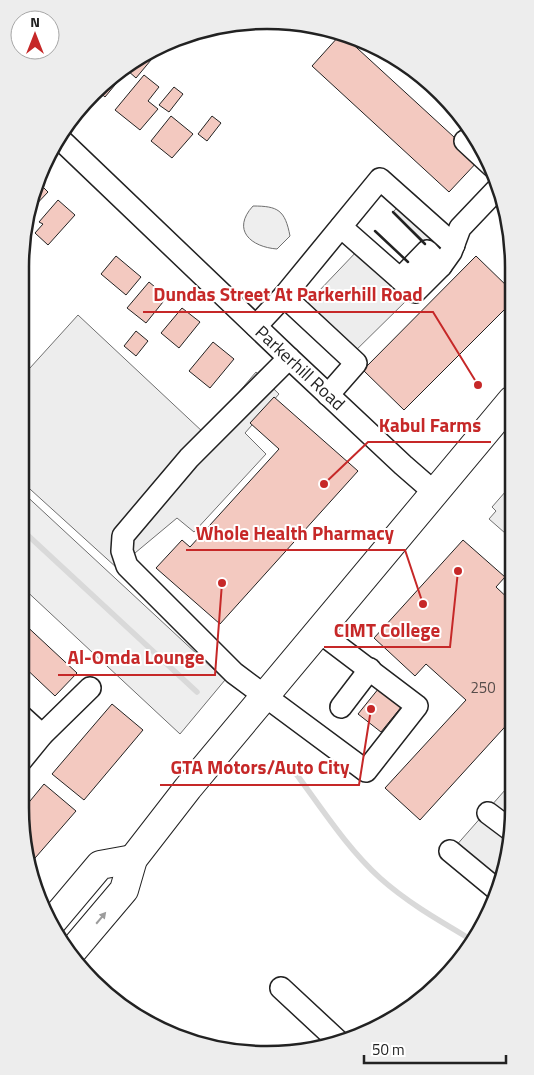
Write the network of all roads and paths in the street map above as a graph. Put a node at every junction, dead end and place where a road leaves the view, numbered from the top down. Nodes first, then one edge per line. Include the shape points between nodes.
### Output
1 (465, 141) dead end
2 (64, 143) edge
3 (473, 149) edge
4 (494, 193) edge
5 (341, 227) junction
6 (454, 245) junction
7 (284, 296) junction
8 (256, 326) junction
9 (289, 358) junction
10 (328, 395) junction
11 (505, 408) edge
12 (434, 492) junction
13 (318, 631) junction
14 (370, 669) junction
15 (90, 688) dead end
16 (263, 696) junction
17 (341, 706) dead end
18 (29, 723) edge
19 (42, 735) junction
20 (29, 751) edge
21 (488, 813) dead end
22 (505, 826) edge
23 (450, 851) dead end
24 (133, 859) junction
25 (493, 886) edge
26 (56, 918) edge
27 (75, 948) edge
28 (281, 988) dead end
29 (333, 1037) edge

1 - 3 street
2 - 8 street, Parkerhill Road
4 - 6 street via 460,228
5 - 6 street via 415,292 441,266
5 - 6 street via 380,179
5 - 7 street
7 - 8 street
7 - 10 street via 356,363
8 - 9 street, Parkerhill Road
9 - 10 street, Parkerhill Road
9 - 16 street via 189,458 123,536 122,551 127,566 234,673
10 - 12 street, Parkerhill Road
11 - 12 main road
12 - 13 main road
13 - 14 street
13 - 16 main road
14 - 16 street via 417,706 366,771
14 - 17 street
15 - 19 street
16 - 24 main road
18 - 19 street
19 - 20 street
21 - 22 street
23 - 25 street
24 - 26 main road via 100,865
27 -> 24 main road via 124,890
28 - 29 street

